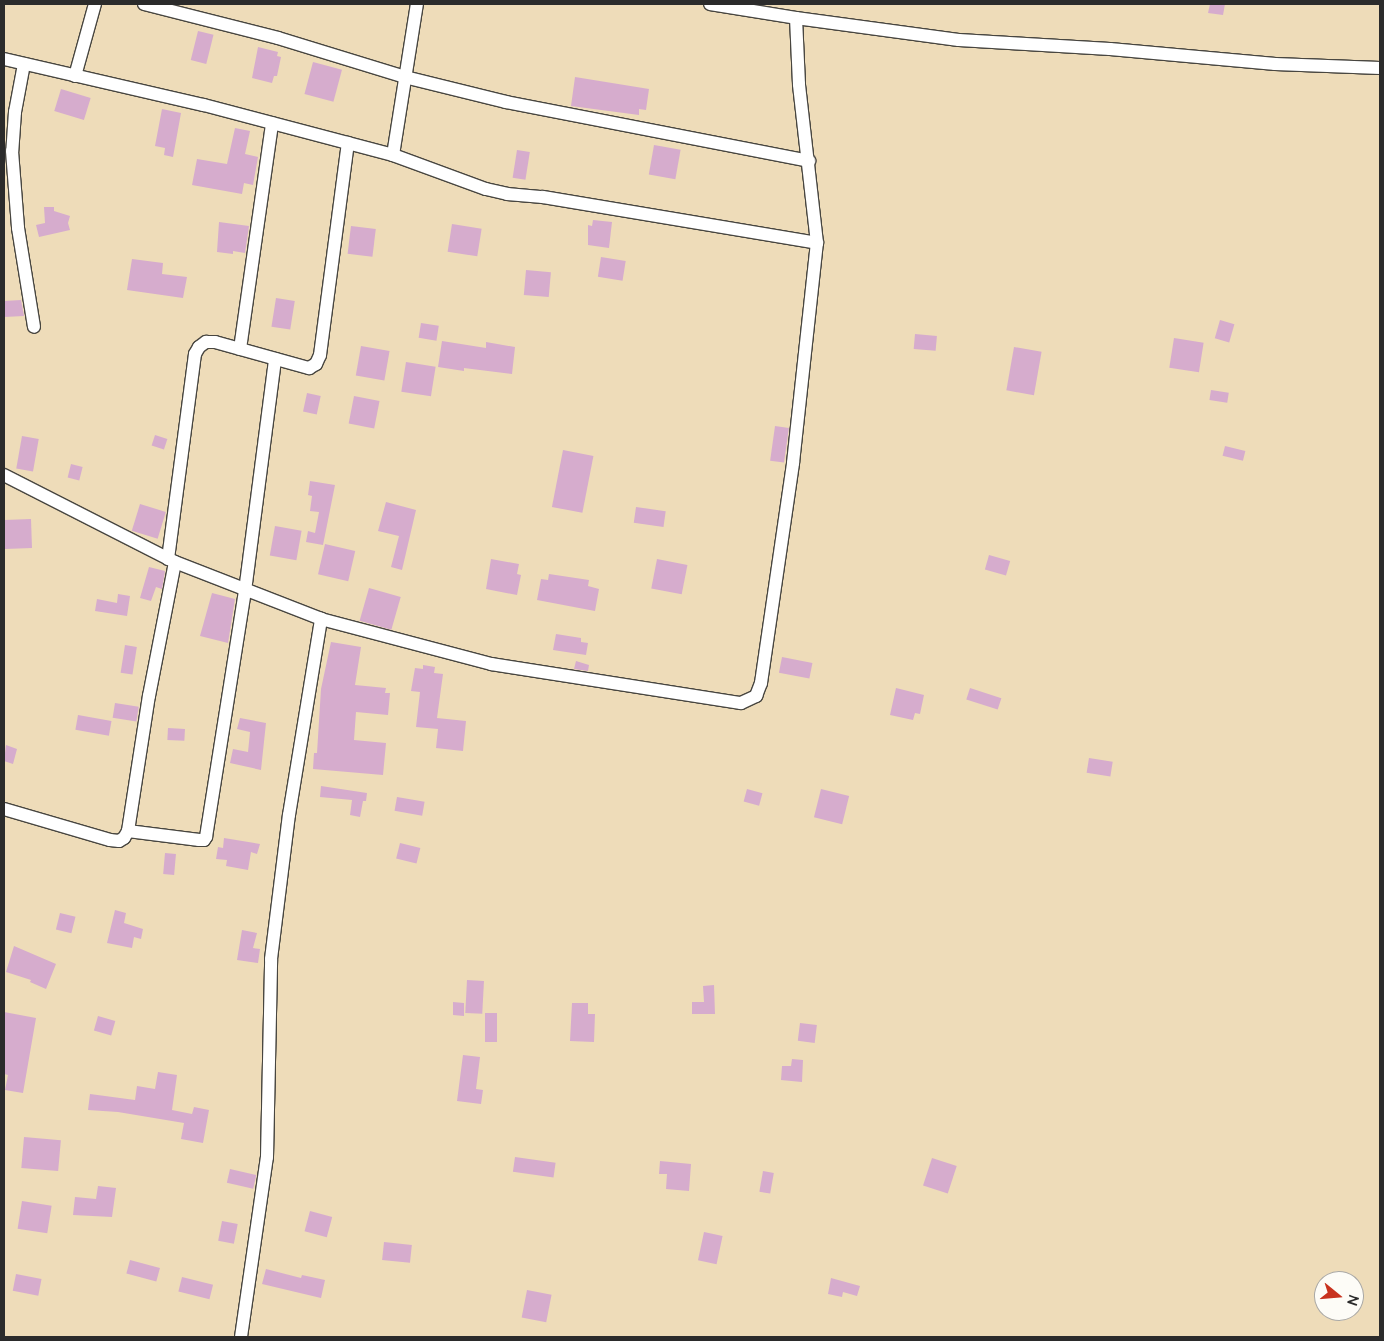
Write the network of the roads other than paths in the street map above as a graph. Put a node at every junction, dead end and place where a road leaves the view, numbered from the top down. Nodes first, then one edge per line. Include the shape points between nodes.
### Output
1 (95, 4) edge
2 (144, 4) edge
3 (417, 4) edge
4 (710, 4) edge
5 (796, 18) junction
6 (4, 59) edge
7 (24, 64) junction
8 (1380, 68) edge
9 (76, 76) junction
10 (405, 77) junction
11 (272, 124) junction
12 (348, 143) junction
13 (393, 155) junction
14 (810, 161) junction
15 (817, 243) junction
16 (34, 327) dead end
17 (240, 349) junction
18 (275, 359) junction
19 (4, 475) edge
20 (171, 560) junction
21 (245, 590) junction
22 (321, 619) junction
23 (4, 808) edge
24 (128, 831) junction
25 (241, 1337) edge

1 - 9 street
2 - 10 street via 278,38
3 - 10 street
4 - 5 street
5 - 8 street via 959,40 1275,64
5 - 14 street via 799,84
6 - 7 street
7 - 9 street
7 - 16 street via 12,151 18,228
9 - 11 street
10 - 13 street
10 - 14 street via 506,102
11 - 12 street
11 - 17 street
12 - 13 street
12 - 18 street via 320,355 316,364 309,368
13 - 15 street via 507,194 543,197
14 - 15 street
15 - 22 street via 794,463 761,683 756,696 741,703 492,664
17 - 18 street
17 - 20 street via 206,342 195,354
18 - 21 street
19 - 20 street
20 - 21 street
20 - 24 street
21 - 22 street
21 - 24 street via 206,837 199,840
22 - 25 street via 289,815 271,959 267,1157
23 - 24 street via 110,840 118,841

